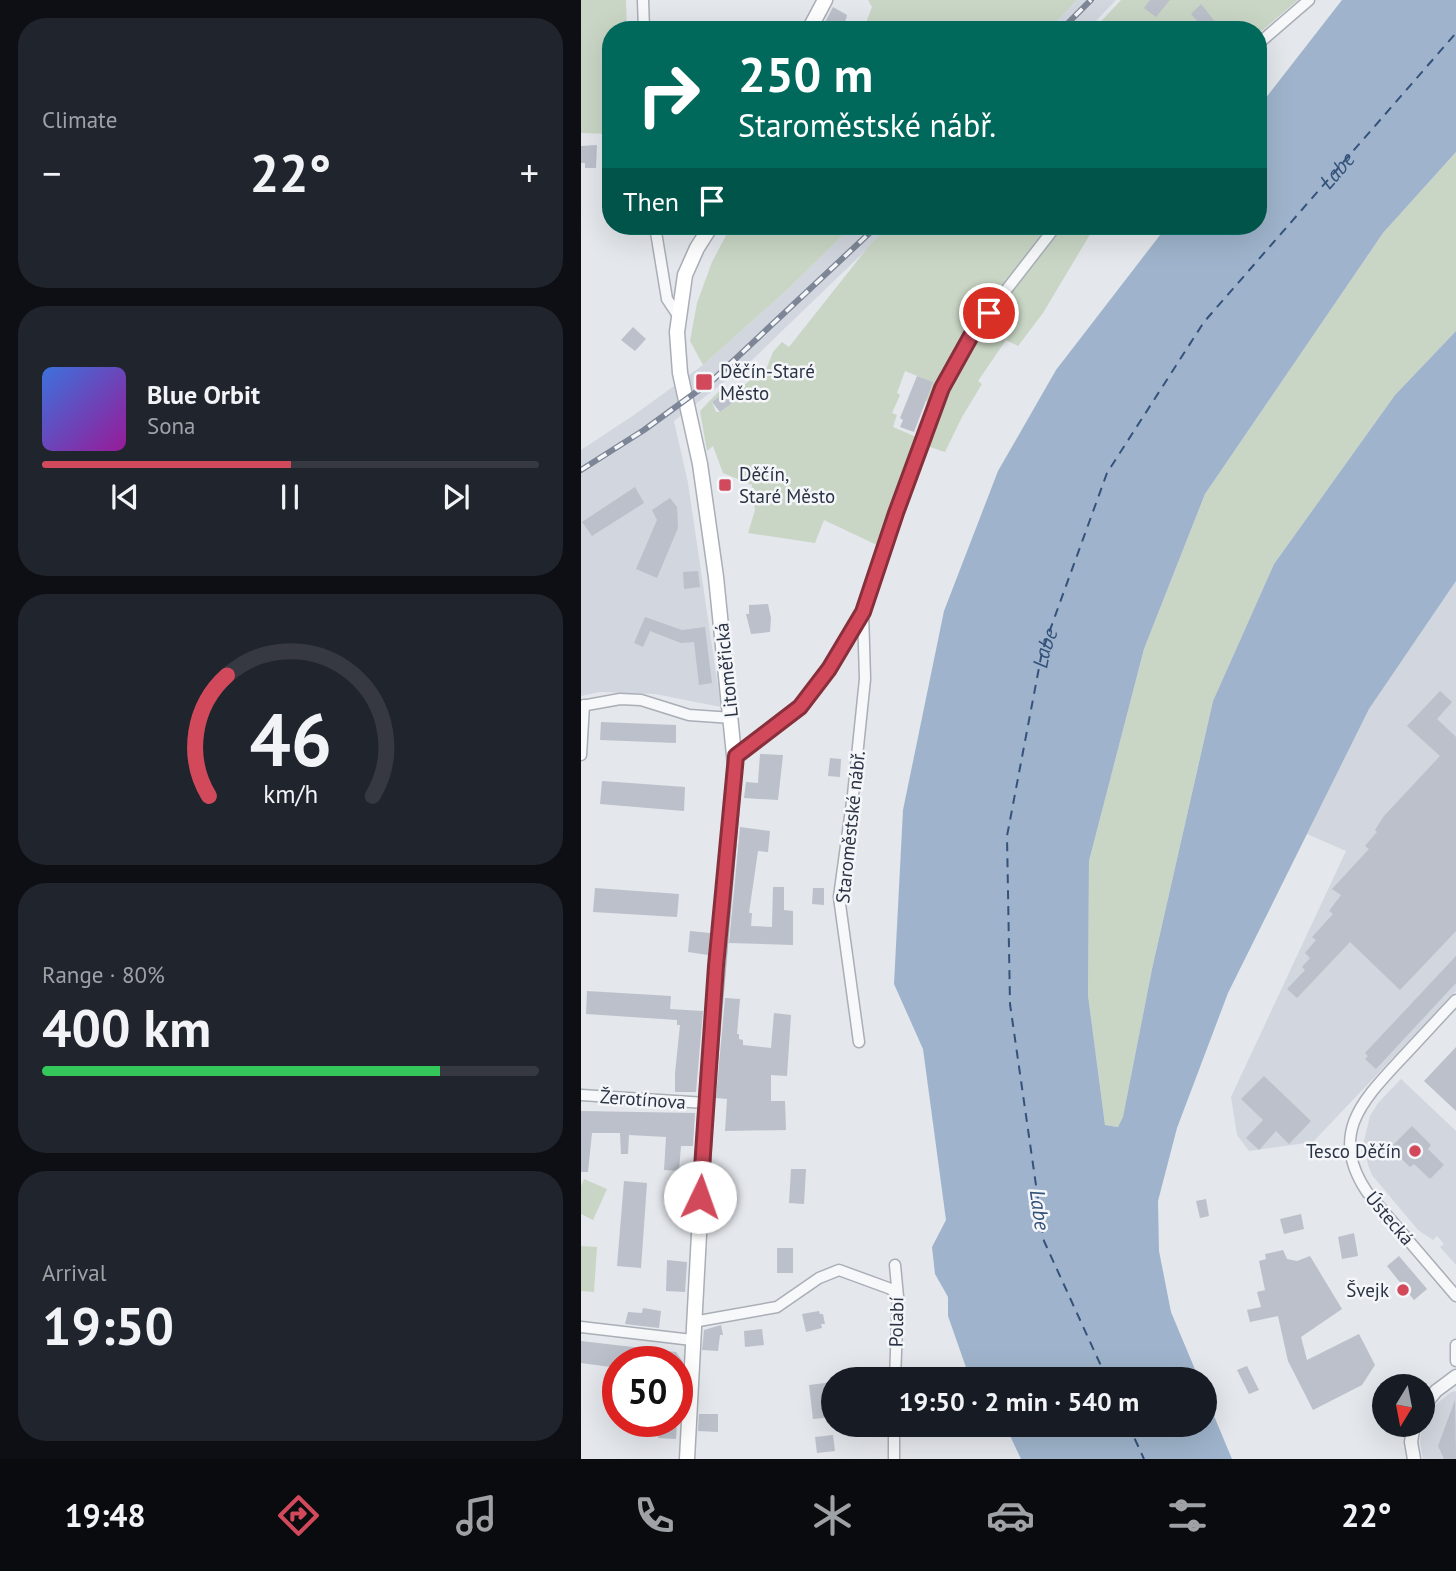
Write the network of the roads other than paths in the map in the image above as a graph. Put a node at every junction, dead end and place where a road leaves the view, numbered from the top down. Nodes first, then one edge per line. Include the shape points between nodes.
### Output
1 (643, 0) edge
2 (825, 0) edge
3 (1309, 0) edge
4 (644, 21) edge
5 (814, 21) edge
6 (1267, 36) edge
7 (656, 235) edge
8 (705, 235) edge
9 (1049, 235) edge
10 (677, 314) junction
11 (863, 612) junction
12 (582, 706) edge
13 (732, 718) junction
14 (581, 755) edge
15 (736, 756) junction
16 (1456, 1000) edge
17 (859, 1042) dead end
18 (581, 1095) edge
19 (706, 1102) junction
20 (895, 1265) dead end
21 (1456, 1296) edge
22 (898, 1297) junction
23 (693, 1322) junction
24 (581, 1327) edge
25 (692, 1340) junction
26 (1456, 1345) edge
27 (1456, 1361) edge
28 (895, 1367) edge
29 (1456, 1376) edge
30 (1435, 1392) edge
31 (894, 1437) edge
32 (1412, 1437) edge
33 (687, 1459) edge
34 (894, 1459) edge
35 (1414, 1459) edge

1 - 4 street
2 - 5 main road
3 - 6 street
7 - 10 street via 667,299
8 - 10 main road, Litoměřická via 687,268
9 - 11 street, Staroměstské nábř. via 972,334 942,388
10 - 13 main road, Litoměřická via 680,373 705,500
11 - 15 street, Staroměstské nábř. via 800,707
11 - 17 street, Staroměstské nábř. via 865,678 839,897
12 - 13 street via 641,700 689,715
12 - 14 street
13 - 15 main road, Litoměřická
15 - 19 main road, Litoměřická
16 - 21 street, Ústecká via 1363,1101 1352,1124 1350,1151 1367,1192
18 - 19 street, Žerotínova
19 - 23 main road, Litoměřická
20 - 22 street, Polabí
22 - 23 street via 891,1289 839,1270 777,1307
22 - 28 street, Polabí
23 - 25 main road, Litoměřická
24 - 25 street
25 - 33 main road, Litoměřická
26 - 27 street
29 - 30 street
31 - 34 street
32 - 35 street

